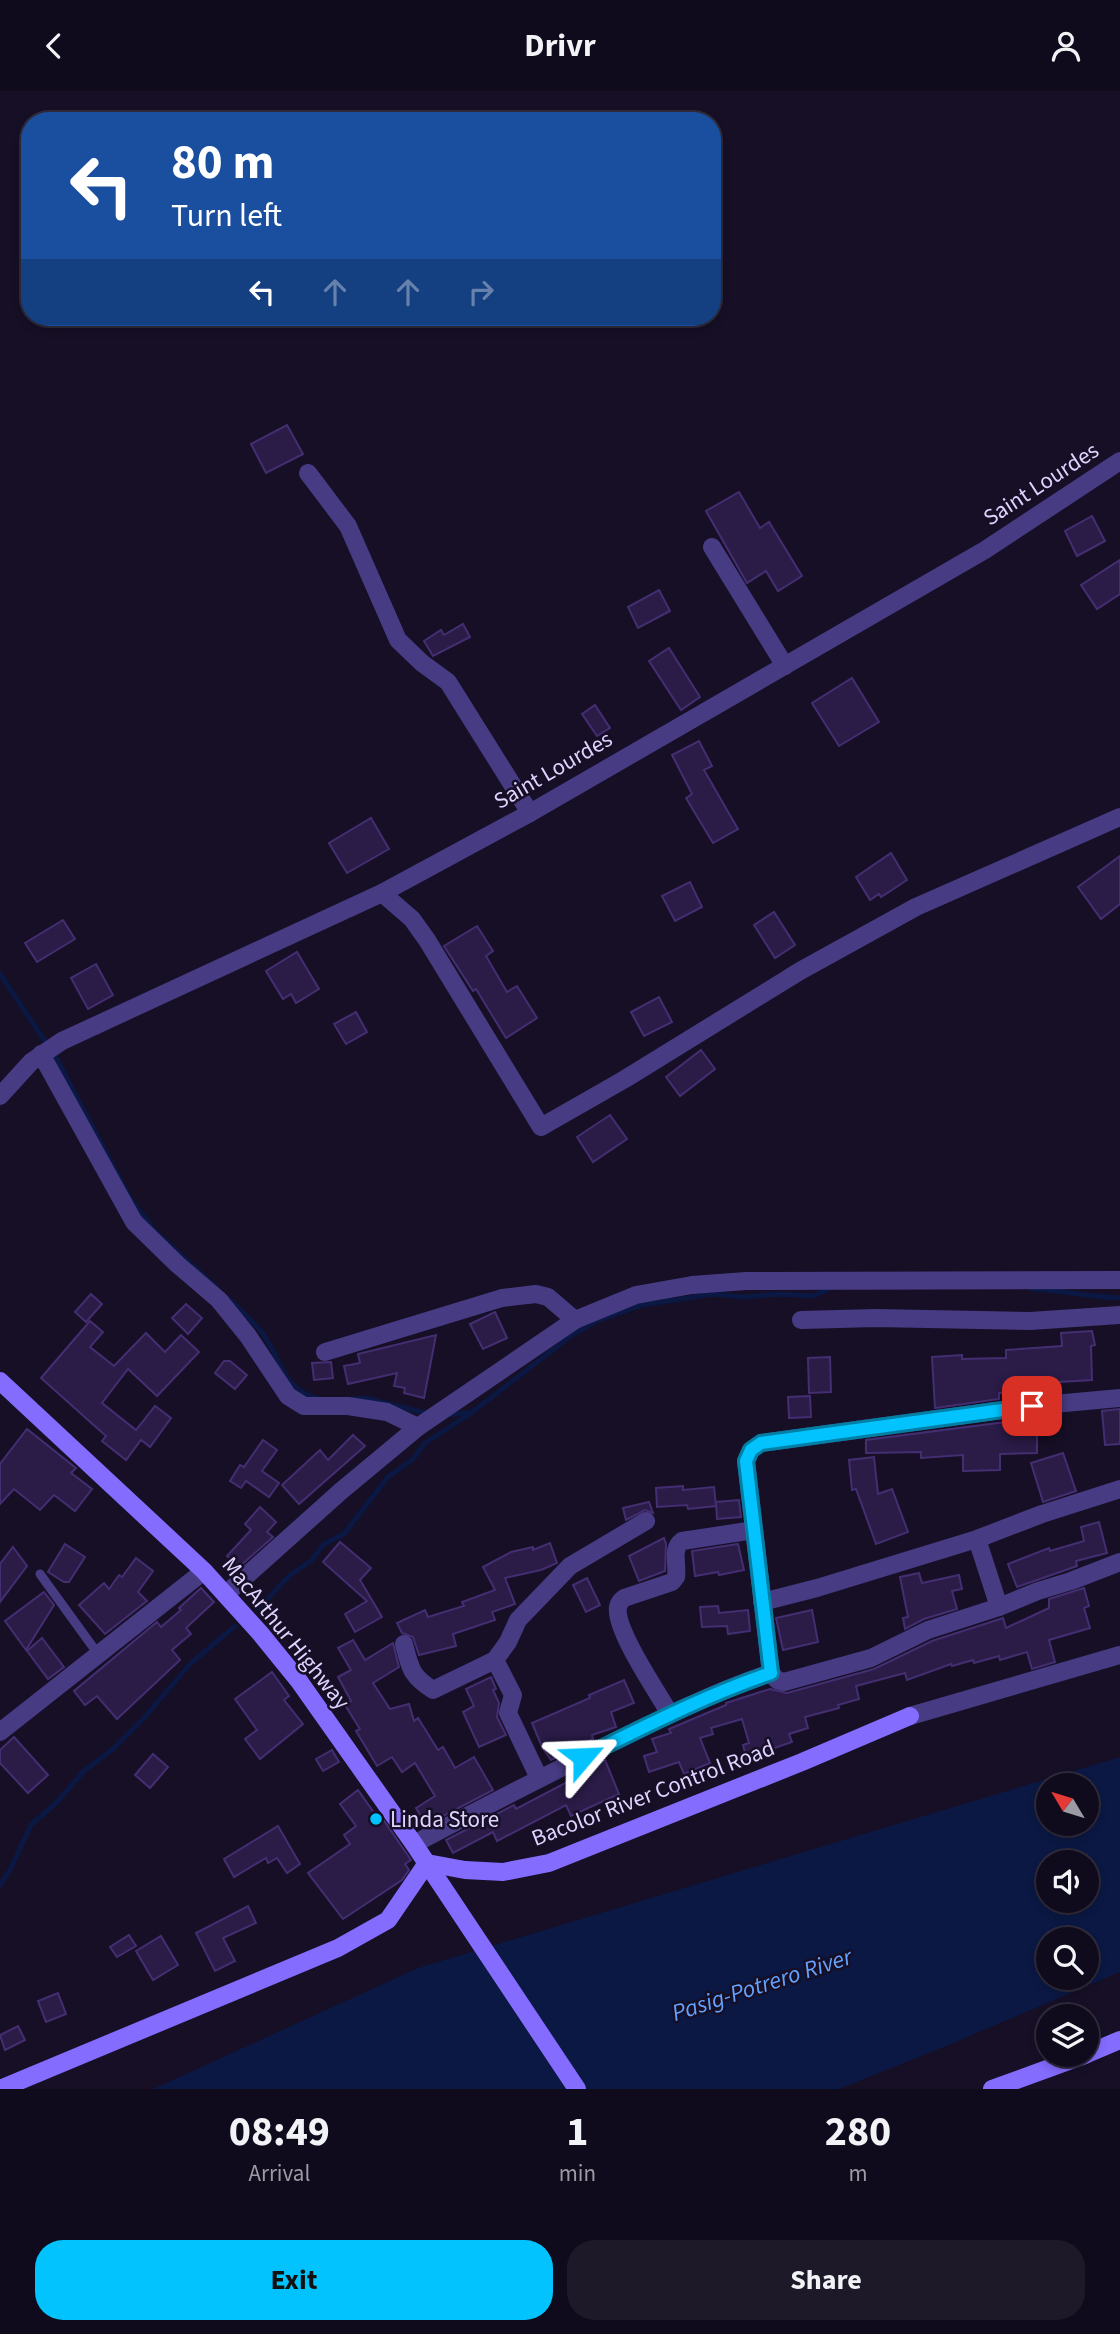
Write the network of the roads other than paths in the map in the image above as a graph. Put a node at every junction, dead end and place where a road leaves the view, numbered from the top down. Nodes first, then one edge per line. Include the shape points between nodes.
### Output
1 (1120, 461) edge
2 (308, 473) dead end
3 (712, 547) dead end
4 (785, 666) junction
5 (530, 813) junction
6 (1120, 817) edge
7 (382, 893) junction
8 (48, 1049) junction
9 (0, 1096) edge
10 (1120, 1280) edge
11 (1120, 1315) edge
12 (575, 1320) junction
13 (801, 1320) dead end
14 (325, 1352) dead end
15 (0, 1381) edge
16 (8, 1397) edge
17 (1120, 1398) edge
18 (423, 1424) junction
19 (1120, 1489) edge
20 (646, 1521) dead end
21 (754, 1530) junction
22 (977, 1539) junction
23 (1120, 1562) edge
24 (204, 1570) junction
25 (40, 1574) dead end
26 (226, 1594) junction
27 (762, 1602) junction
28 (999, 1607) junction
29 (404, 1644) dead end
30 (98, 1654) junction
31 (1120, 1655) edge
32 (495, 1660) junction
33 (771, 1673) junction
34 (670, 1714) junction
35 (0, 1732) edge
36 (539, 1778) junction
37 (414, 1844) junction
38 (427, 1863) junction
39 (1120, 2041) edge
40 (1099, 2049) edge
41 (1051, 2067) edge
42 (0, 2089) edge
43 (577, 2089) edge
44 (992, 2089) edge

1 - 4 street, Saint Lourdes via 985,550
2 - 5 street via 348,526 398,640 448,682
3 - 4 street
4 - 5 street, Saint Lourdes
5 - 7 street, Saint Lourdes
6 - 7 street via 916,907 800,971 541,1128 427,940 412,919
7 - 8 street, Saint Lourdes
8 - 9 street, Saint Lourdes
8 - 18 street via 134,1222 219,1300 288,1396 304,1406 348,1406
10 - 12 street via 692,1285 636,1295
11 - 13 street via 1030,1321
12 - 14 street via 548,1297 502,1298
12 - 18 street
15 - 16 street, MacArthur Highway
16 - 24 street, MacArthur Highway
17 - 21 street via 761,1443 746,1461
18 - 26 street
19 - 22 street
20 - 32 street via 570,1566 518,1620
21 - 27 street
21 - 34 street via 682,1541 677,1545 672,1582 619,1603 628,1643
22 - 27 street
22 - 28 street
23 - 28 street
24 - 26 street, MacArthur Highway
24 - 30 street
25 - 30 lane
26 - 37 street, MacArthur Highway via 299,1681
27 - 33 street
28 - 33 street via 928,1630 871,1658 784,1682
29 - 32 street via 412,1672 433,1689
30 - 35 street
31 - 38 street, Bacolor River Control Road via 910,1716 549,1863 503,1872
32 - 36 street via 513,1695 508,1713
33 - 34 street
34 - 36 street
36 - 37 street
37 - 38 street, MacArthur Highway
38 - 42 street via 388,1920 338,1948
38 - 43 street, MacArthur Highway
39 - 40 street
41 - 44 street

